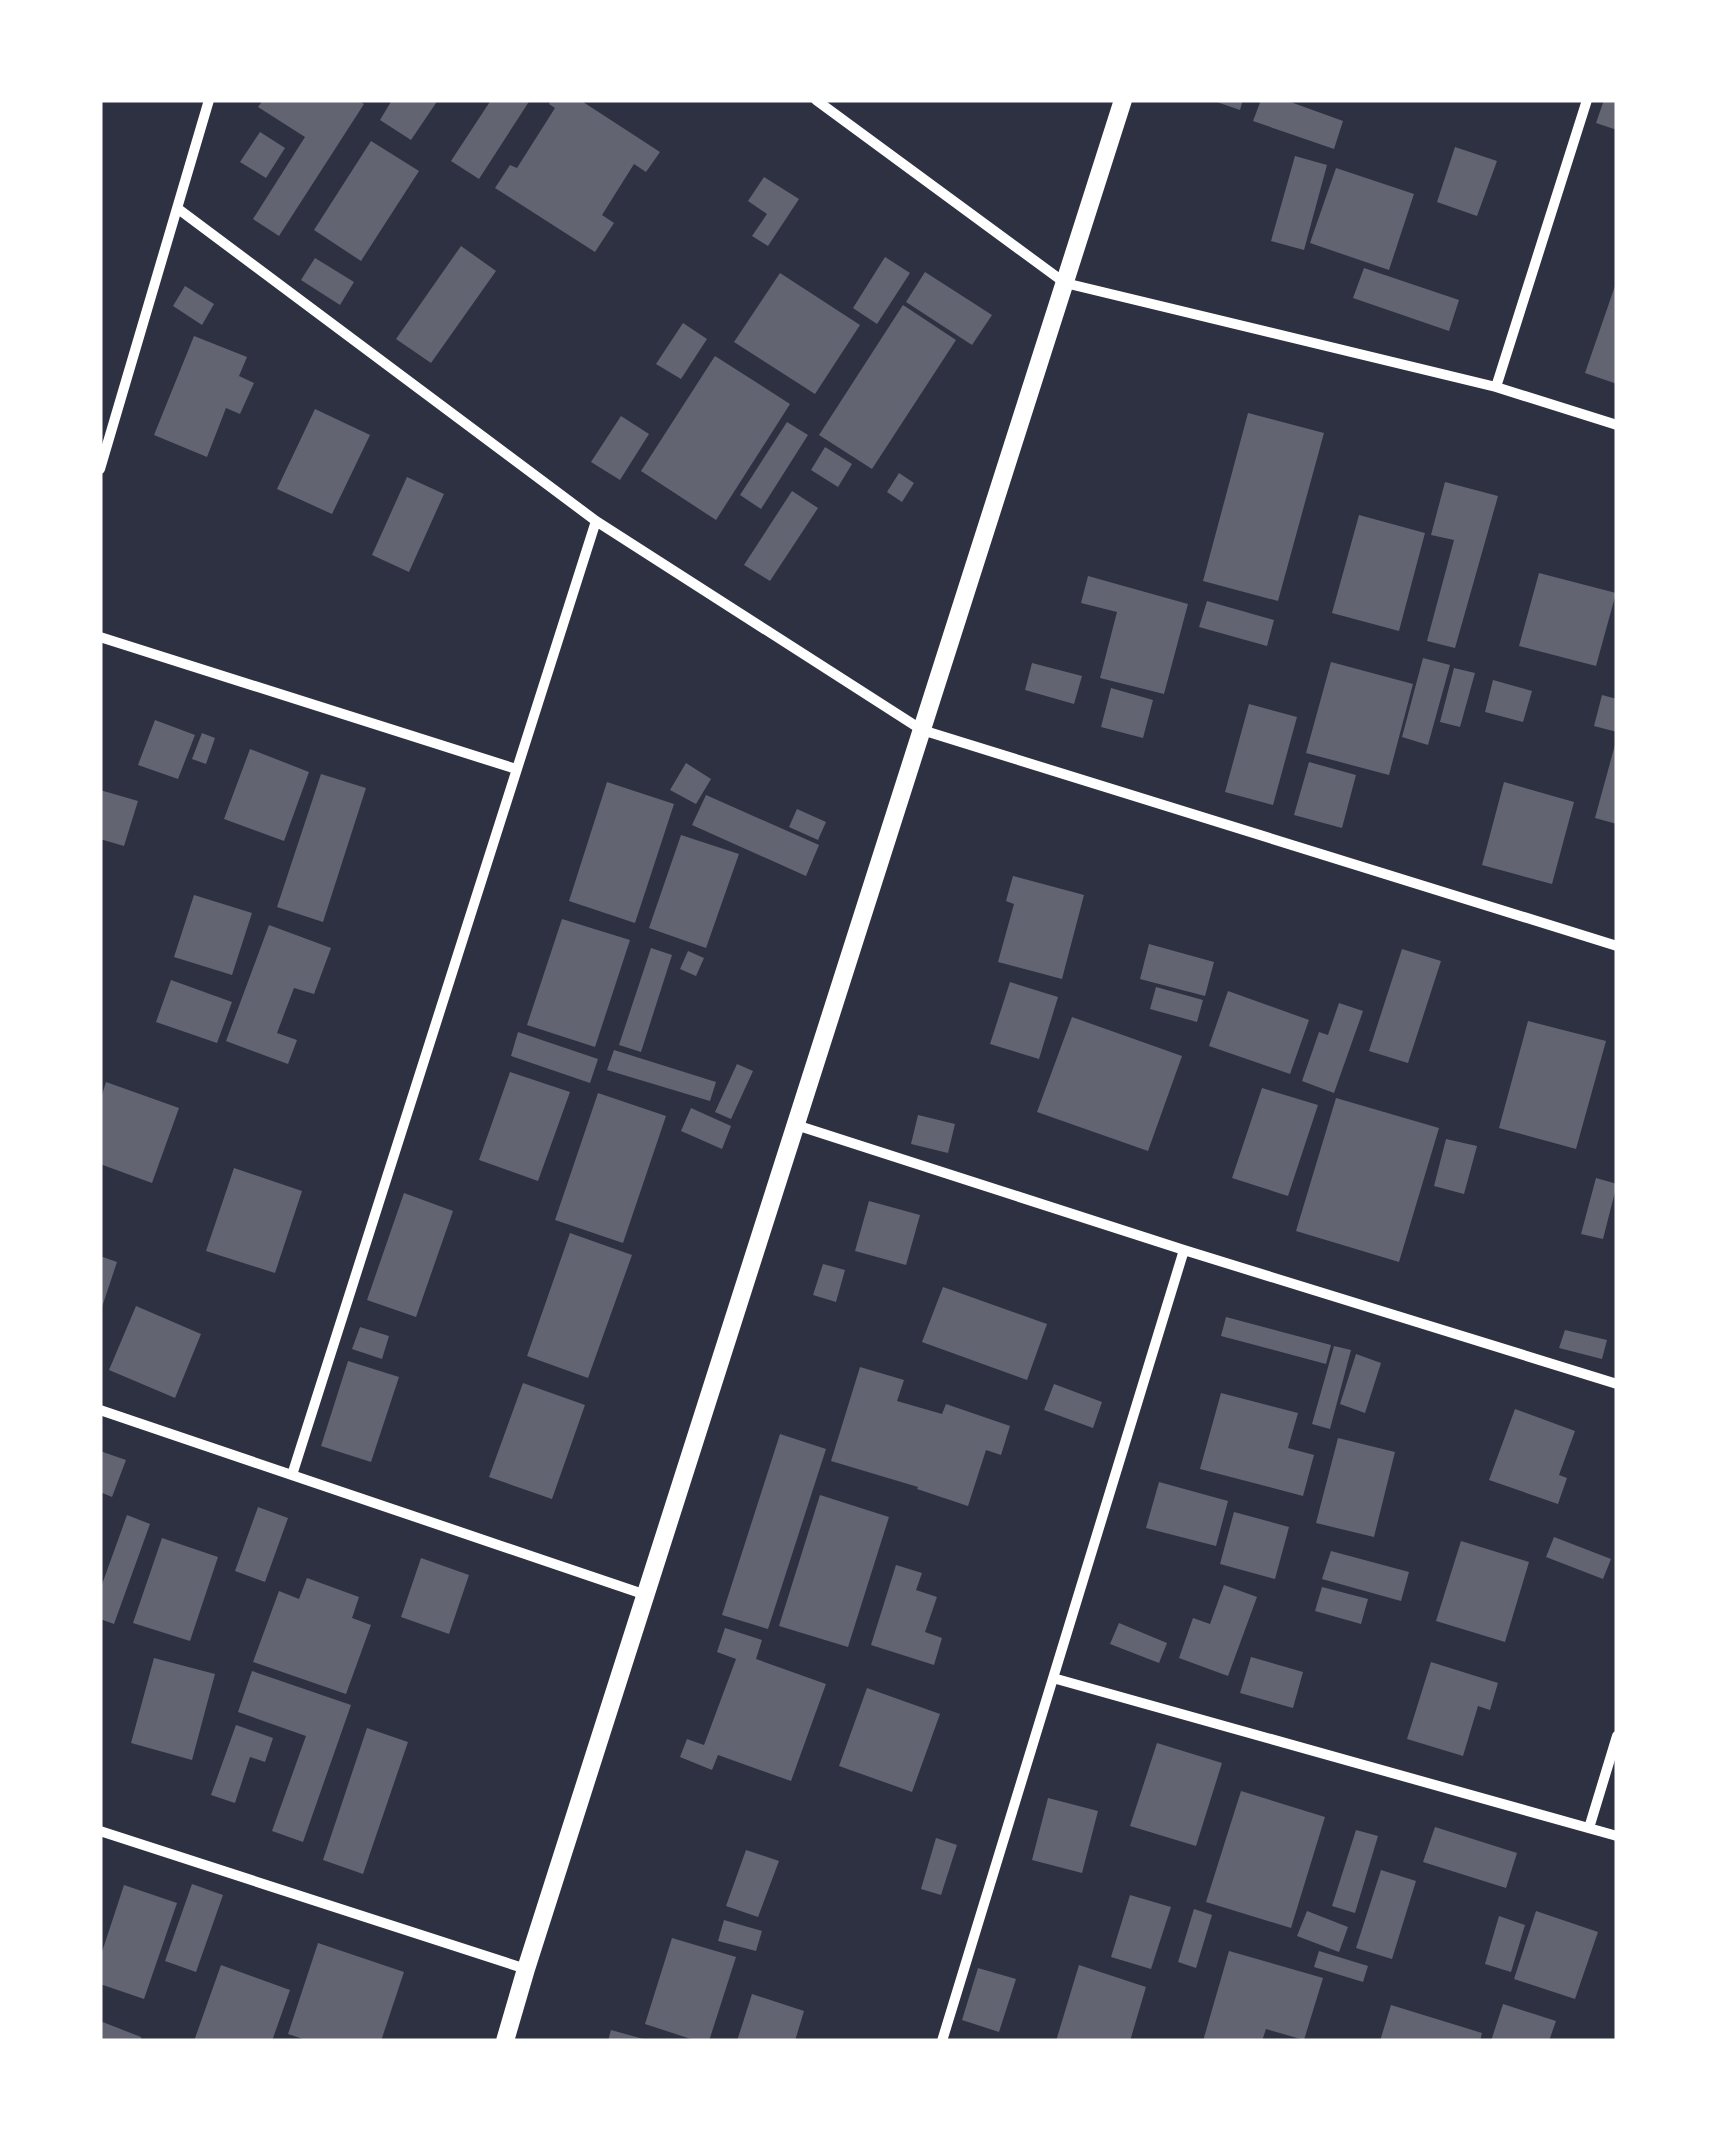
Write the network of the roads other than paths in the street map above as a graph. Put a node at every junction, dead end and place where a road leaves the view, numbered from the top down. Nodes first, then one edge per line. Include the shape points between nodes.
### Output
1 (209, 100) edge
2 (816, 100) edge
3 (1123, 100) edge
4 (1587, 100) edge
5 (177, 208) junction
6 (1065, 283) junction
7 (1496, 387) junction
8 (1617, 425) edge
9 (100, 469) edge
10 (596, 521) junction
11 (100, 638) edge
12 (922, 730) junction
13 (516, 769) junction
14 (1617, 946) edge
15 (796, 1125) junction
16 (1184, 1250) junction
17 (1617, 1384) edge
18 (100, 1410) edge
19 (292, 1475) junction
20 (646, 1595) junction
21 (1053, 1678) junction
22 (1617, 1736) edge
23 (1589, 1828) junction
24 (100, 1831) edge
25 (1617, 1836) edge
26 (526, 1969) junction
27 (505, 2041) edge
28 (942, 2041) edge

1 - 5 street
2 - 6 street
3 - 6 street
4 - 7 street
5 - 9 street
5 - 10 street
6 - 7 street
6 - 12 street
7 - 8 street
10 - 12 street
10 - 13 street
11 - 13 street
12 - 14 street
12 - 15 street
13 - 19 street
15 - 16 street
15 - 20 street
16 - 17 street
16 - 21 street
18 - 19 street
19 - 20 street
20 - 26 street
21 - 23 street
21 - 28 street
22 - 23 street
23 - 25 street
24 - 26 street
26 - 27 street

